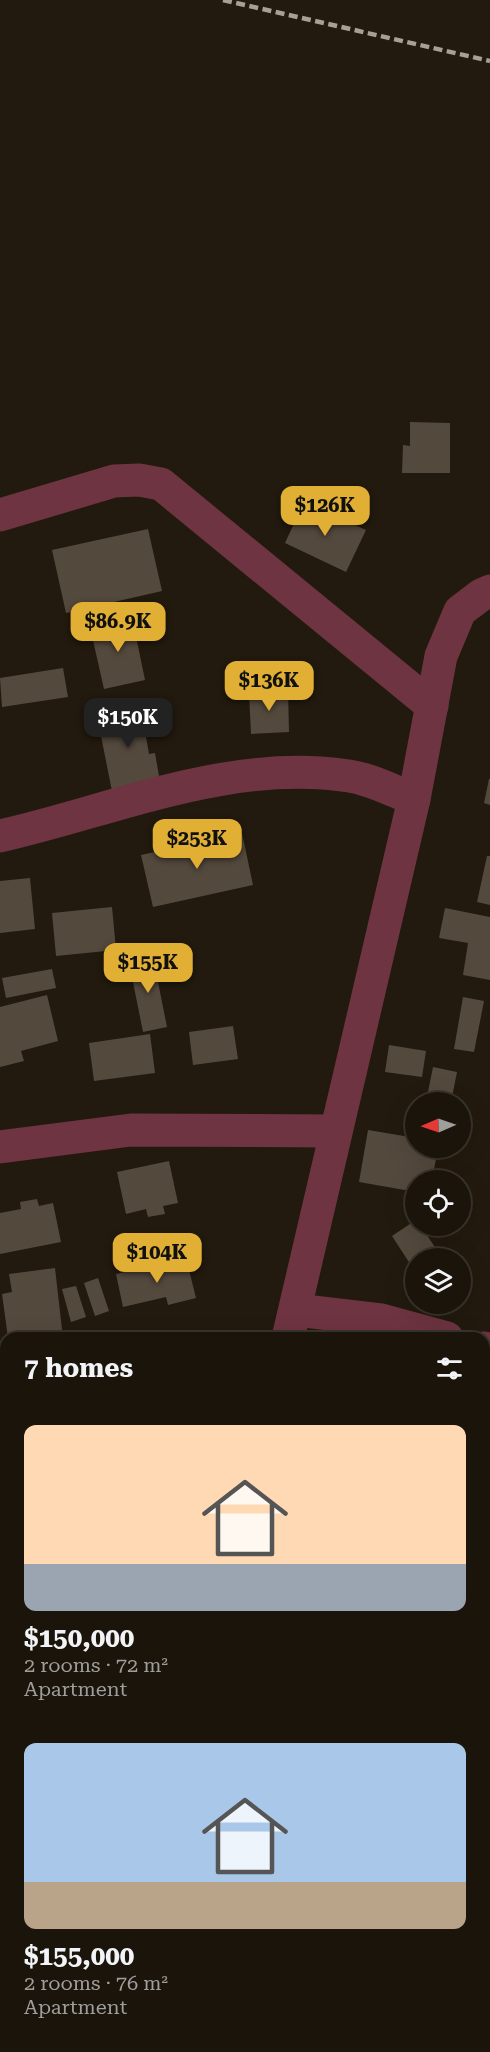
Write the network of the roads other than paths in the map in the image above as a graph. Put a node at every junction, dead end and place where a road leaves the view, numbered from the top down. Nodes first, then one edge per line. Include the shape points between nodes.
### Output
1 (0, 515) edge
2 (490, 591) edge
3 (432, 706) junction
4 (414, 798) junction
5 (0, 836) edge
6 (335, 1131) junction
7 (0, 1147) edge
8 (292, 1324) edge
9 (425, 1332) edge

1 - 3 street via 114,482 139,480 161,484
2 - 3 street via 460,612 441,656
3 - 4 street
4 - 5 street via 350,776 297,773 232,777 181,786
4 - 6 street
6 - 7 street via 131,1130
6 - 8 street
8 - 9 street via 381,1320

